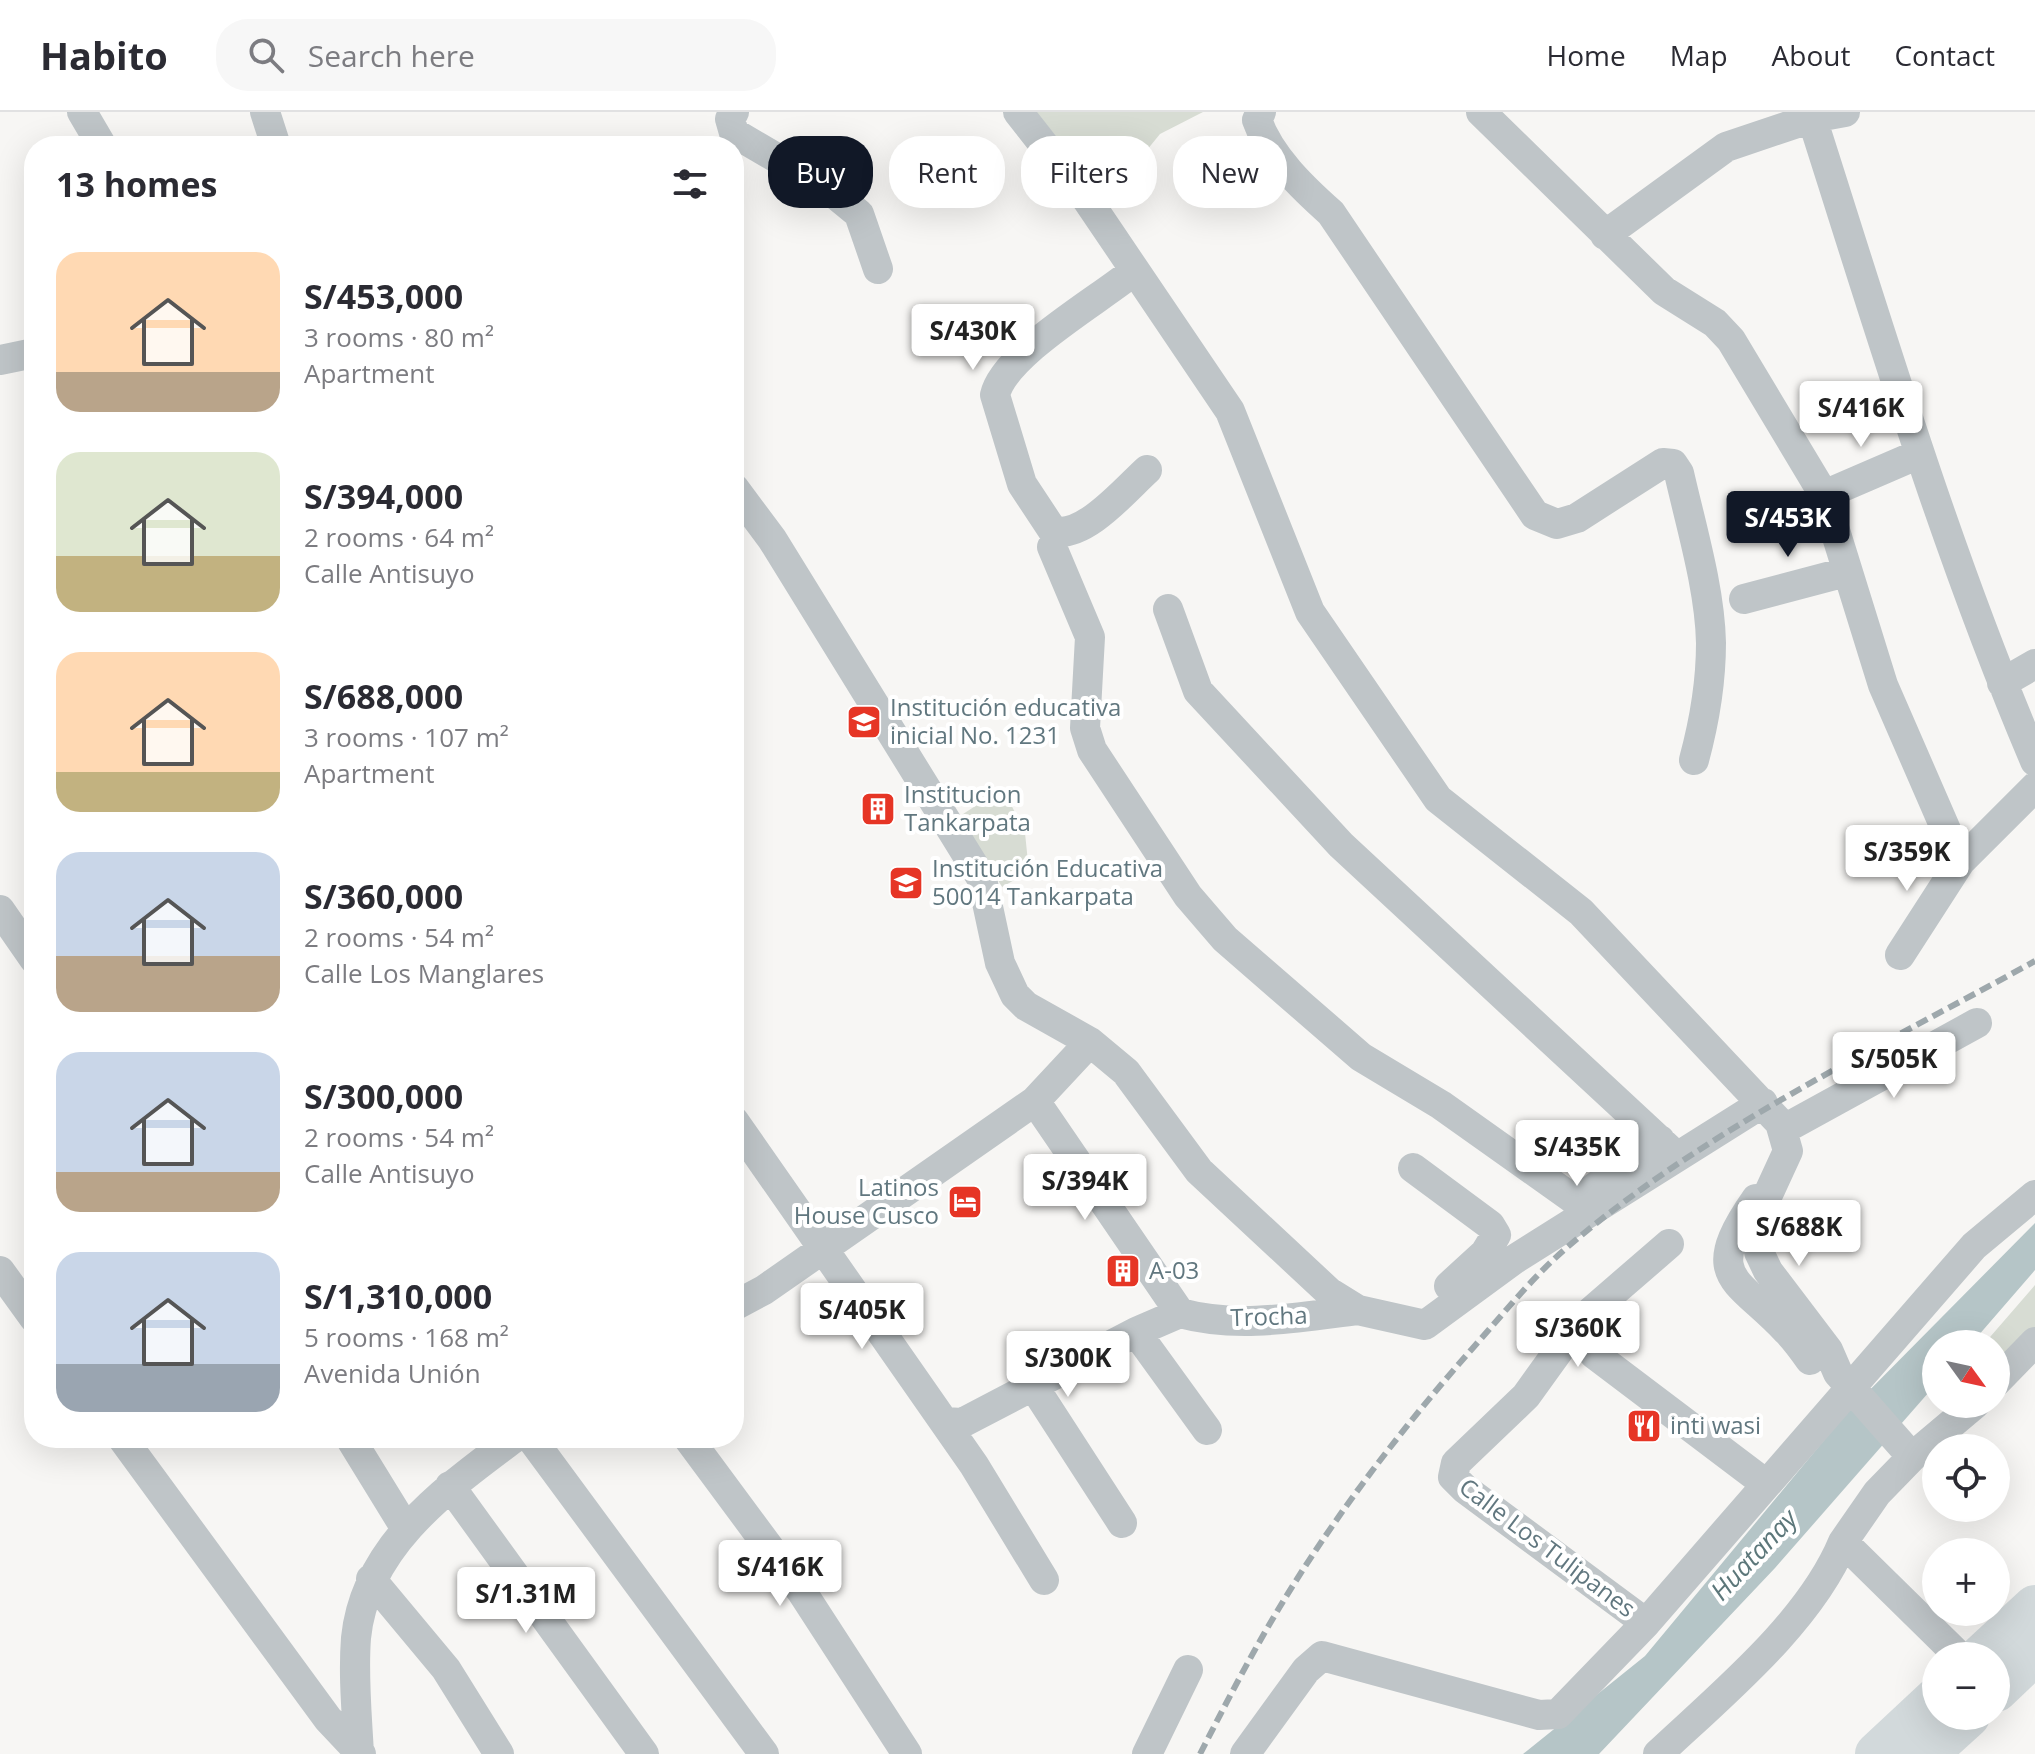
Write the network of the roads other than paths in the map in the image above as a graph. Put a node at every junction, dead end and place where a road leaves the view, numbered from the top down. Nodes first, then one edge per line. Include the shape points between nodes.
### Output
1 (82, 112) edge
2 (265, 112) edge
3 (734, 112) edge
4 (1018, 112) edge
5 (1261, 112) edge
6 (1481, 112) edge
7 (1845, 112) edge
8 (1812, 118) junction
9 (96, 136) edge
10 (273, 136) edge
11 (739, 136) edge
12 (744, 139) edge
13 (1605, 235) junction
14 (878, 269) dead end
15 (1134, 271) junction
16 (24, 355) edge
17 (0, 360) edge
18 (1919, 454) junction
19 (1147, 470) dead end
20 (1824, 495) junction
21 (744, 501) edge
22 (1052, 547) dead end
23 (1846, 572) junction
24 (1744, 599) dead end
25 (1168, 609) dead end
26 (2035, 664) edge
27 (2002, 683) junction
28 (1694, 760) dead end
29 (2035, 761) edge
30 (2035, 787) edge
31 (1960, 862) junction
32 (0, 910) edge
33 (24, 945) edge
34 (1900, 955) dead end
35 (1977, 1023) dead end
36 (1090, 1042) junction
37 (1035, 1101) junction
38 (1763, 1103) junction
39 (744, 1135) edge
40 (1786, 1140) junction
41 (1668, 1148) junction
42 (1413, 1168) dead end
43 (2035, 1195) edge
44 (1669, 1244) dead end
45 (823, 1250) junction
46 (0, 1271) edge
47 (24, 1300) edge
48 (744, 1302) edge
49 (1358, 1310) junction
50 (1180, 1313) junction
51 (1435, 1318) junction
52 (1136, 1332) junction
53 (2035, 1342) edge
54 (1594, 1354) dead end
55 (2010, 1368) edge
56 (1849, 1383) junction
57 (1034, 1387) junction
58 (1955, 1418) edge
59 (944, 1422) junction
60 (1207, 1430) dead end
61 (129, 1448) edge
62 (356, 1448) edge
63 (501, 1448) edge
64 (538, 1448) edge
65 (695, 1448) edge
66 (1908, 1452) junction
67 (1766, 1484) junction
68 (450, 1486) junction
69 (1122, 1523) dead end
70 (406, 1529) junction
71 (1843, 1542) junction
72 (371, 1579) junction
73 (1044, 1580) dead end
74 (2035, 1607) edge
75 (1646, 1623) junction
76 (1945, 1642) edge
77 (1997, 1642) edge
78 (2035, 1653) edge
79 (1188, 1670) dead end
80 (2010, 1677) edge
81 (1922, 1712) edge
82 (1953, 1730) edge
83 (360, 1753) edge
84 (499, 1754) edge
85 (644, 1754) edge
86 (764, 1754) edge
87 (907, 1754) edge
88 (1147, 1754) edge
89 (1245, 1754) edge
90 (1658, 1754) edge
91 (1877, 1754) edge
92 (1926, 1754) edge

1 - 9 street
2 - 10 street
3 - 11 street via 730,119
4 - 15 street via 1088,201
5 - 28 street via 1261,131 1299,184 1331,213 1535,515 1557,524 1577,518 1663,463 1673,464 1697,551 1711,643 1703,727
6 - 13 street
7 - 8 street
8 - 13 street via 1726,147
8 - 18 street
12 - 14 street via 826,187 859,214
13 - 20 street via 1664,291 1715,323 1731,340
15 - 19 street via 1043,337 1004,374 995,395 1022,484 1053,531 1082,527
15 - 38 street via 1230,411 1310,612 1438,799 1581,912 1745,1090
16 - 17 street
18 - 20 street
18 - 27 street
20 - 23 street
21 - 36 street via 982,879 1000,963 1015,995
22 - 41 street via 1090,637 1085,728 1092,750 1188,896 1225,939 1361,1057 1441,1105 1572,1198
23 - 24 street
23 - 31 street via 1883,685
25 - 41 street via 1198,691 1341,845
26 - 27 street
27 - 29 street
30 - 31 street
31 - 34 street
32 - 33 street
35 - 40 street
36 - 37 street
36 - 49 street via 1126,1072 1199,1171 1329,1292
37 - 45 street
37 - 50 street
38 - 40 street
38 - 41 street
39 - 45 street
40 - 56 street via 1738,1228 1729,1269 1738,1288 1787,1330 1818,1369
41 - 51 street
42 - 51 street via 1490,1225 1496,1235 1493,1245 1441,1294
43 - 56 street via 1974,1246
44 - 75 street, Calle Los Tulipanes via 1580,1321 1526,1396 1453,1471 1465,1489
45 - 48 street
45 - 59 street
46 - 47 street
49 - 50 street, Trocha via 1255,1321
49 - 51 street
50 - 52 street
52 - 57 street
52 - 60 street
53 - 55 street
54 - 67 street
56 - 66 street
56 - 67 street
57 - 59 street via 962,1423
57 - 69 street
58 - 66 street
59 - 73 street
61 - 83 street via 328,1719
62 - 70 street
63 - 68 street
64 - 86 street
65 - 87 street via 802,1592
66 - 71 street
67 - 75 street
68 - 70 street
68 - 85 street
70 - 72 street
71 - 76 street
71 - 90 street via 1830,1572 1783,1634
72 - 83 street via 356,1636
72 - 84 street via 446,1669
74 - 77 highway
75 - 89 street via 1550,1717 1322,1656
78 - 80 highway
79 - 88 street
81 - 91 highway
82 - 92 highway

